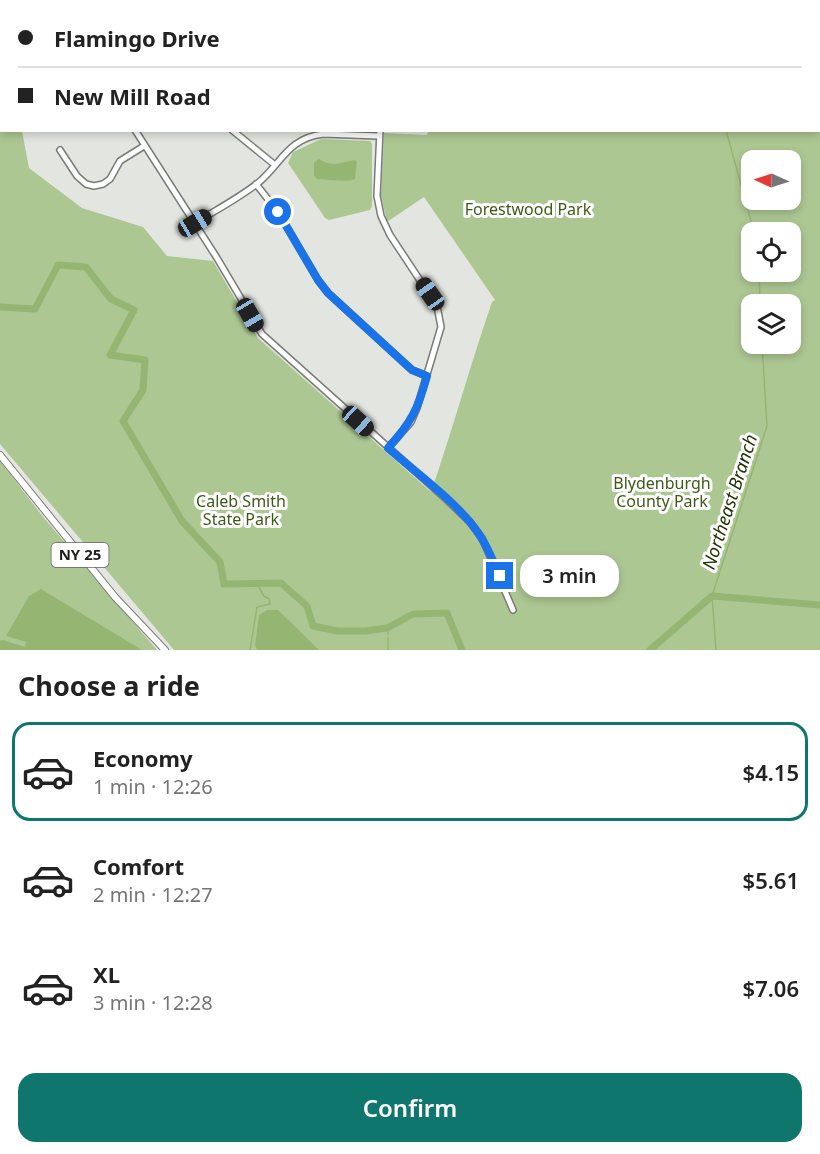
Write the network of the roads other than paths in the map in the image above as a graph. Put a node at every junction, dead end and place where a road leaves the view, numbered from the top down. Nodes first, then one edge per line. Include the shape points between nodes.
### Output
1 (136, 132) edge
2 (234, 132) edge
3 (313, 133) edge
4 (380, 133) edge
5 (144, 146) junction
6 (60, 150) dead end
7 (275, 165) junction
8 (256, 184) junction
9 (195, 223) junction
10 (427, 376) junction
11 (388, 448) junction
12 (0, 455) edge
13 (513, 610) dead end
14 (165, 650) edge

1 - 5 street
2 - 7 street
3 - 4 street
3 - 7 street via 291,147
4 - 10 street via 377,196 381,216 441,317
5 - 6 street via 120,161 110,179 94,186 77,177
5 - 9 street
7 - 8 street
8 - 9 street
8 - 10 street via 328,293 412,370
9 - 11 street via 261,334
10 - 11 street via 411,422
11 - 13 street via 470,522 482,538
12 - 14 main road, NY 25 via 115,597

